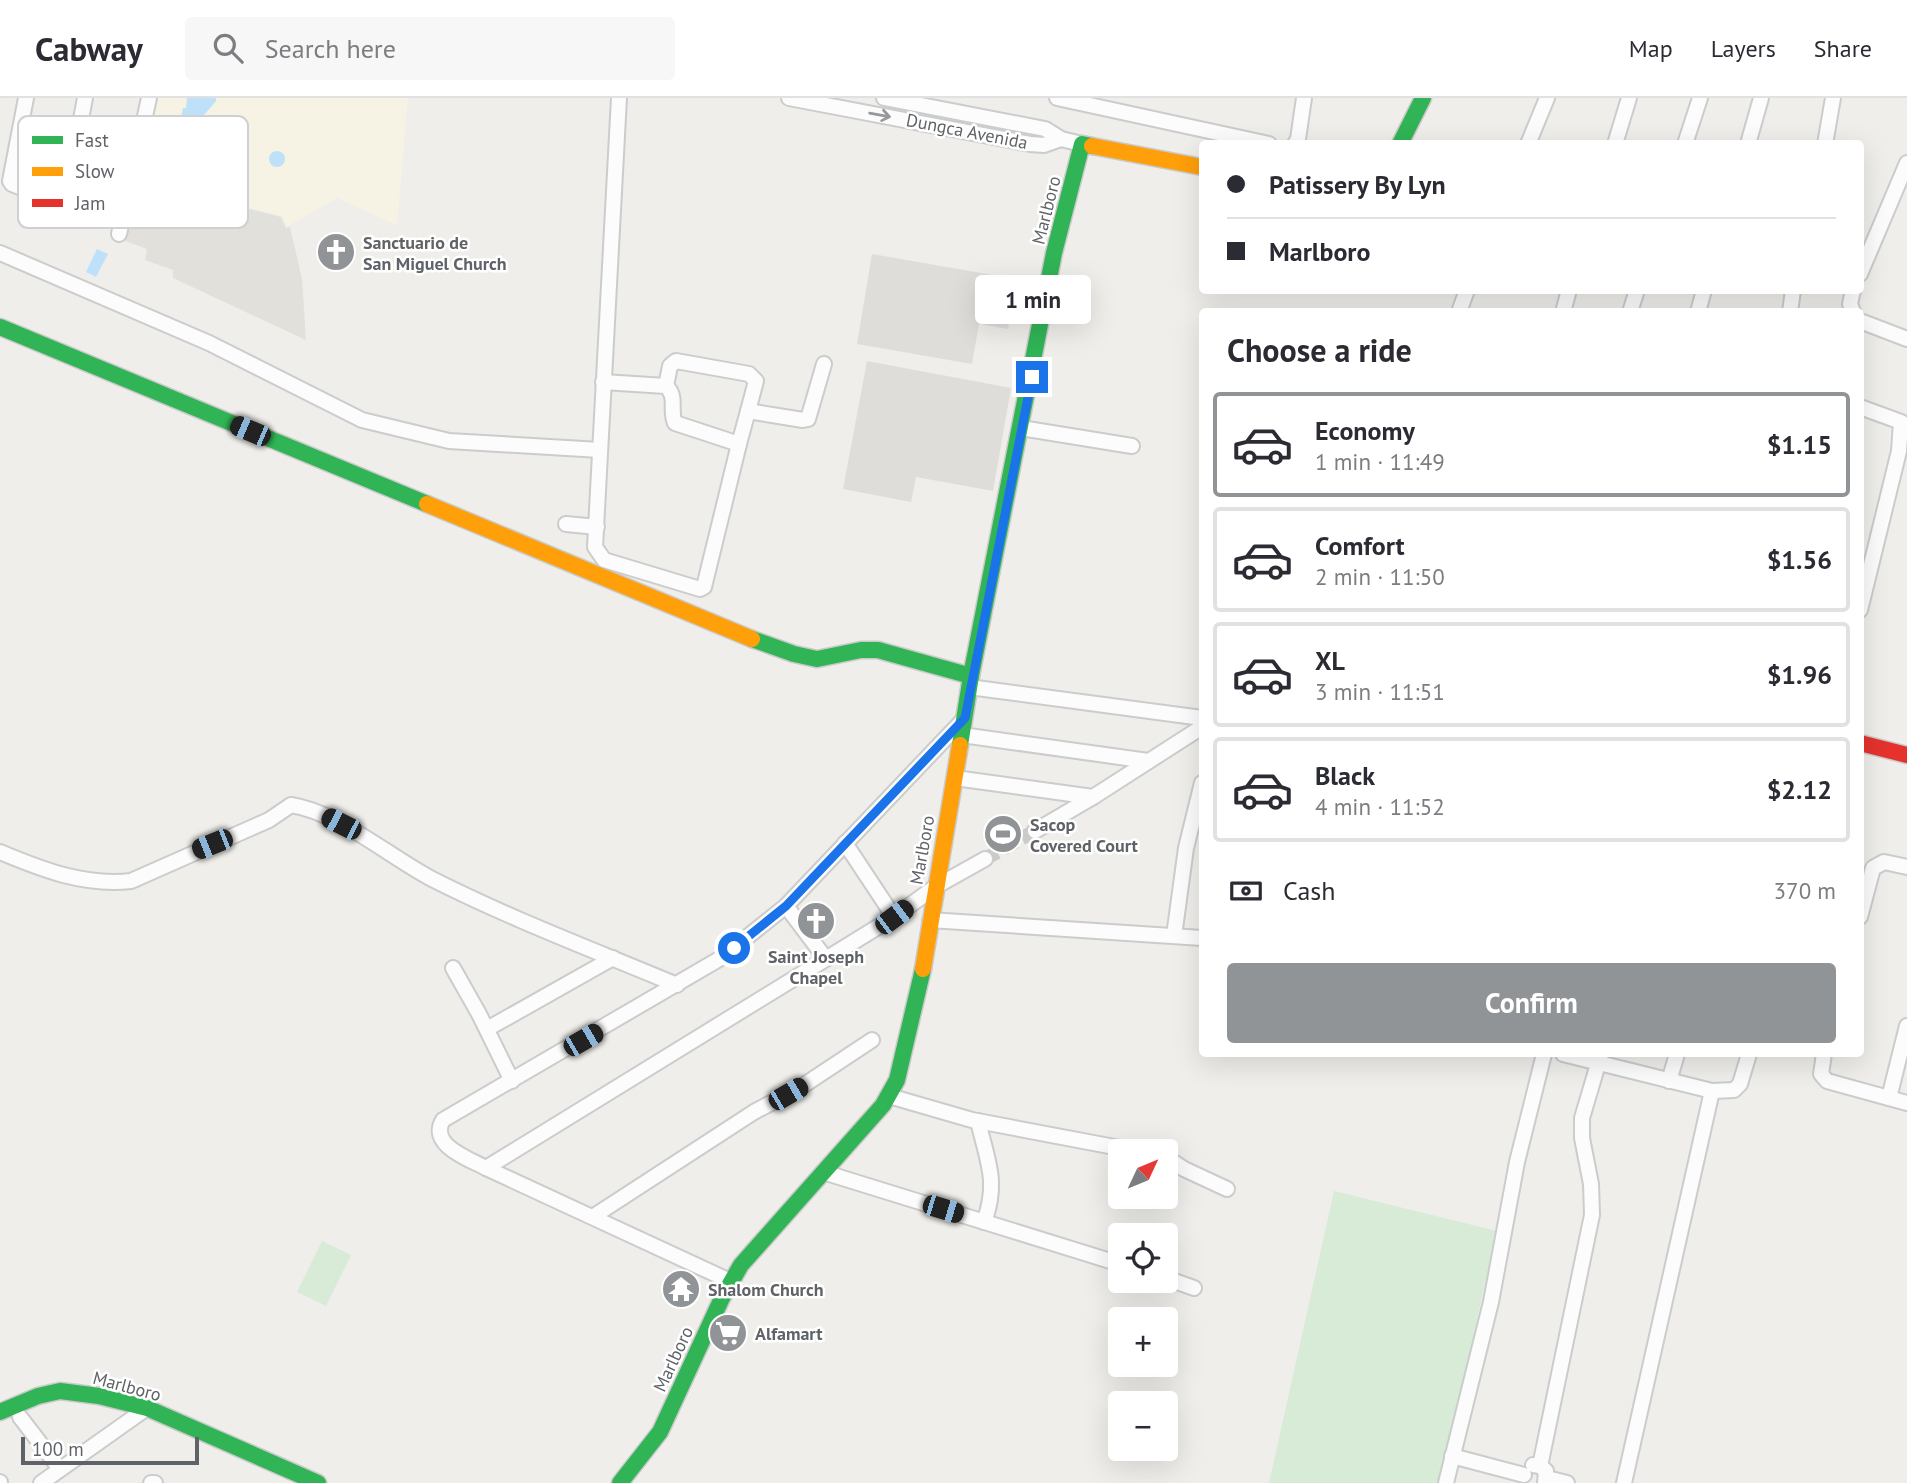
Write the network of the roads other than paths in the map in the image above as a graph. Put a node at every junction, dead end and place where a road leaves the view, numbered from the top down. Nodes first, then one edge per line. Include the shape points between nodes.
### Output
1 (26, 98) edge
2 (85, 98) edge
3 (149, 98) edge
4 (619, 98) edge
5 (789, 98) edge
6 (884, 98) edge
7 (1057, 98) edge
8 (1423, 98) edge
9 (1547, 98) edge
10 (1629, 98) edge
11 (1700, 98) edge
12 (1761, 98) edge
13 (1833, 98) edge
14 (1301, 99) edge
15 (23, 116) edge
16 (82, 116) edge
17 (145, 116) edge
18 (1061, 139) junction
19 (18, 140) edge
20 (1251, 140) edge
21 (1297, 140) edge
22 (1402, 140) edge
23 (1530, 140) edge
24 (1616, 140) edge
25 (1686, 140) edge
26 (1749, 140) edge
27 (1826, 140) edge
28 (1082, 144) junction
29 (1907, 163) edge
30 (1199, 166) edge
31 (18, 186) edge
32 (120, 228) edge
33 (119, 234) dead end
34 (0, 253) edge
35 (1864, 265) edge
36 (1864, 323) edge
37 (0, 327) edge
38 (1907, 339) edge
39 (824, 364) dead end
40 (603, 382) junction
41 (666, 386) junction
42 (1864, 408) edge
43 (748, 411) junction
44 (1021, 428) junction
45 (739, 444) junction
46 (1132, 446) dead end
47 (600, 450) junction
48 (566, 524) dead end
49 (597, 527) junction
50 (1864, 594) edge
51 (970, 682) junction
52 (965, 718) junction
53 (1199, 718) edge
54 (1199, 729) edge
55 (962, 735) junction
56 (1864, 744) edge
57 (1907, 755) edge
58 (1148, 761) junction
59 (955, 778) junction
60 (1199, 795) edge
61 (1093, 797) junction
62 (1035, 831) tunnel mouth
63 (845, 844) junction
64 (0, 852) edge
65 (985, 859) tunnel mouth
66 (1907, 867) edge
67 (935, 887) junction
68 (1864, 902) edge
69 (786, 906) junction
70 (894, 917) junction
71 (930, 920) junction
72 (1174, 936) junction
73 (1199, 938) edge
74 (613, 958) junction
75 (826, 959) junction
76 (453, 968) dead end
77 (677, 985) junction
78 (1907, 1026) edge
79 (487, 1028) junction
80 (872, 1040) dead end
81 (1543, 1057) edge
82 (1676, 1057) edge
83 (1748, 1057) edge
84 (1824, 1057) edge
85 (1599, 1058) edge
86 (1669, 1081) junction
87 (512, 1082) junction
88 (1712, 1091) junction
89 (889, 1096) junction
90 (1889, 1098) junction
91 (1907, 1103) edge
92 (978, 1121) junction
93 (1108, 1146) edge
94 (1178, 1165) edge
95 (486, 1168) junction
96 (823, 1172) junction
97 (1227, 1189) dead end
98 (594, 1216) junction
99 (984, 1222) junction
100 (1108, 1260) edge
101 (730, 1280) junction
102 (1178, 1282) edge
103 (1194, 1287) dead end
104 (146, 1408) junction
105 (0, 1412) edge
106 (20, 1417) dead end
107 (1452, 1456) junction
108 (60, 1469) junction
109 (1544, 1476) edge
110 (1525, 1479) edge
111 (41, 1483) edge
112 (318, 1483) edge
113 (620, 1483) edge
114 (1446, 1483) edge
115 (1567, 1483) edge
116 (1624, 1483) edge

1 - 15 street
2 - 16 street
3 - 17 street
4 - 40 street
5 -> 18 street, Dungca Avenida via 1030,144
6 - 18 street, Dungca Avenida via 1045,129
7 - 20 street
8 - 22 street
9 - 23 street
10 - 24 street
11 - 25 street
12 - 26 street
13 - 27 street
14 - 21 street
18 - 28 street, Dungca Avenida
19 - 31 street via 10,181
28 - 30 street
28 - 44 street, Marlboro via 1054,253
29 - 35 street
32 - 33 street
34 - 47 street via 209,343 362,420 449,441
36 - 38 street
37 - 51 street via 772,647 818,659 863,648 878,650
39 - 43 street via 808,419
40 - 41 street
40 - 47 street
41 - 43 street via 670,366 676,361 749,374 756,381
41 - 45 street via 673,396 675,423
42 - 50 street via 1901,422 1899,451
43 - 45 street
44 - 46 street
44 - 51 street, Marlboro
45 - 49 street via 704,587 604,560 595,547
47 - 49 street
48 - 49 street
51 - 52 street, Marlboro
51 - 53 street
52 - 55 street, Marlboro
52 - 63 street
54 - 58 street
55 - 58 street
55 - 59 street, Marlboro
56 - 57 street
58 - 61 street
59 - 61 street
59 - 67 street, Marlboro
60 - 72 street via 1186,848
61 - 62 street
63 - 69 street
63 - 70 street
64 - 74 street via 77,879 131,881 269,820 291,805 341,824 432,878
65 - 67 street
66 - 68 street via 1884,862 1873,869
67 - 70 street
67 - 71 street, Marlboro
69 - 75 street
69 - 77 street via 721,958
70 - 75 street
71 - 72 street
71 - 89 street, Marlboro via 920,986
72 - 73 street
74 - 77 street
74 - 79 street
75 - 95 street
76 - 79 street
77 - 87 street
78 - 90 street
79 - 87 street
80 - 98 street
81 - 107 street
82 - 86 street
83 - 88 street via 1734,1090
84 - 90 street via 1821,1074 1827,1081
85 - 86 street
85 - 109 street via 1582,1118 1592,1215
86 - 88 street
87 - 95 street via 440,1125 442,1140 450,1149
88 - 116 street
89 - 92 street
89 - 96 street, Marlboro
90 - 91 street
92 - 93 street
92 - 99 street via 993,1181
94 - 97 street
95 - 98 street
96 - 99 street
96 - 101 street, Marlboro
98 - 101 street
99 - 100 street
101 - 113 street, Marlboro via 660,1432
102 - 103 street
104 - 105 street, Marlboro via 60,1391
104 - 108 street
104 - 112 street, Marlboro
106 - 108 street
107 - 110 street
107 - 114 street
108 - 111 street
109 - 110 street via 1530,1466
109 - 115 street

